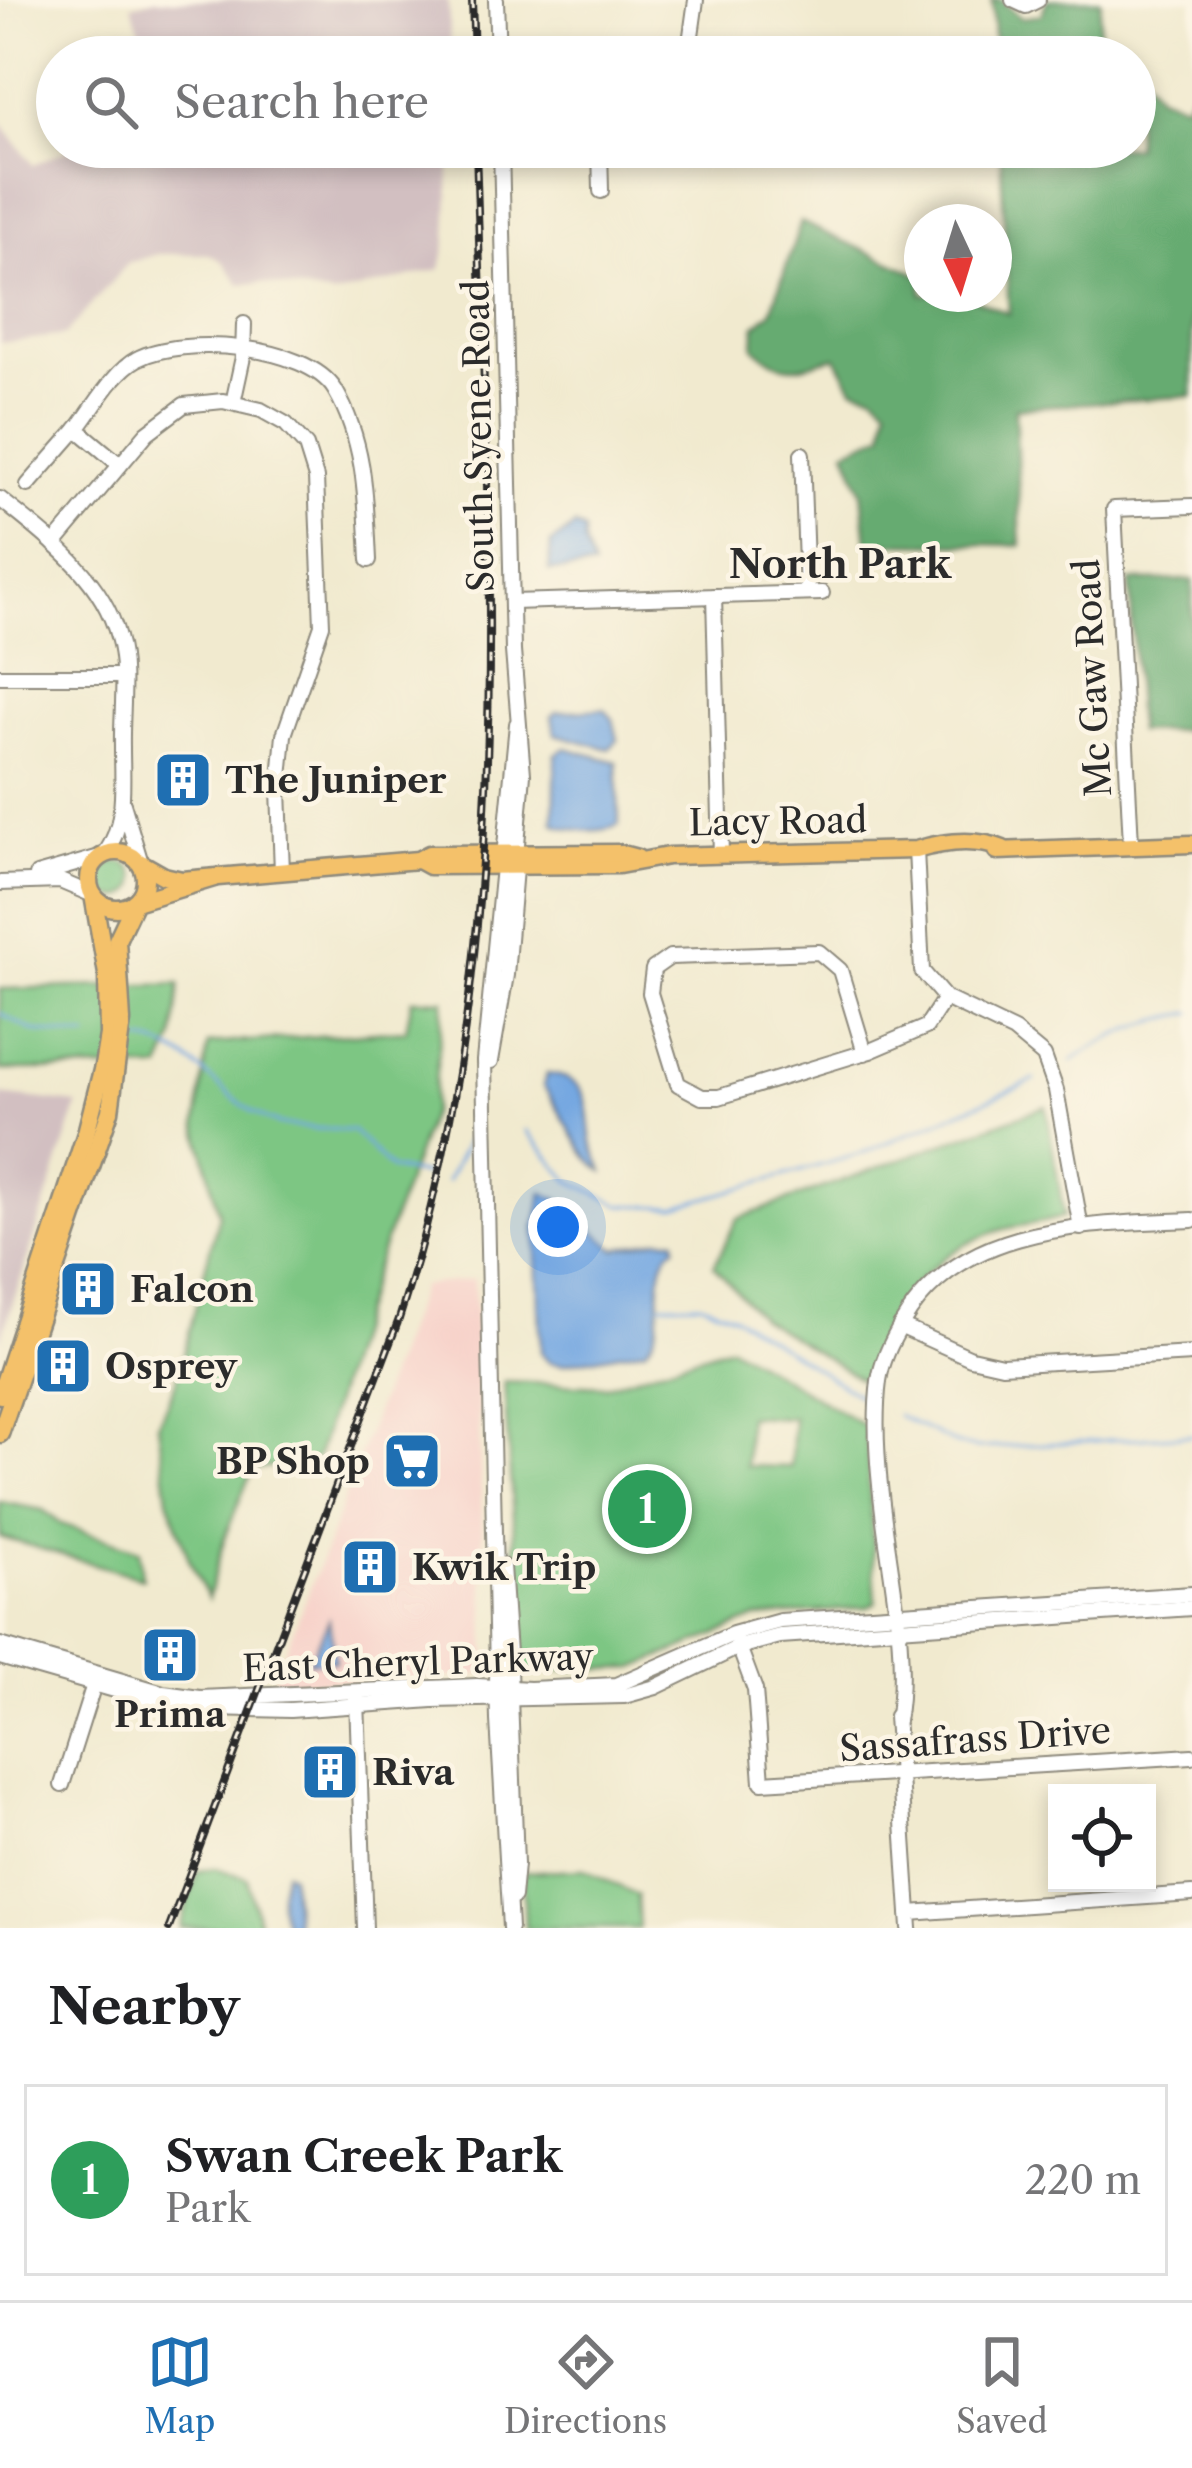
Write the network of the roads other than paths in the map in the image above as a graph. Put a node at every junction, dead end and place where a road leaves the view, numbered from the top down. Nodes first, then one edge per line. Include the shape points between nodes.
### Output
1 (496, 0) edge
2 (696, 0) edge
3 (1013, 0) edge
4 (1038, 0) edge
5 (497, 36) edge
6 (691, 36) edge
7 (502, 168) edge
8 (600, 168) edge
9 (601, 191) dead end
10 (244, 325) dead end
11 (244, 348) junction
12 (233, 403) junction
13 (77, 429) junction
14 (802, 454) dead end
15 (121, 465) junction
16 (28, 485) dead end
17 (0, 499) edge
18 (1192, 506) edge
19 (54, 544) junction
20 (369, 560) dead end
21 (714, 596) junction
22 (512, 602) junction
23 (0, 676) edge
24 (122, 676) junction
25 (123, 804) junction
26 (1131, 844) junction
27 (1192, 844) edge
28 (918, 850) junction
29 (103, 855) junction
30 (721, 855) junction
31 (510, 860) junction
32 (141, 863) junction
33 (282, 872) junction
34 (214, 878) junction
35 (21, 880) junction
36 (0, 883) edge
37 (93, 895) junction
38 (135, 902) junction
39 (945, 998) junction
40 (865, 1053) junction
41 (1192, 1220) edge
42 (1081, 1228) junction
43 (900, 1326) junction
44 (1192, 1354) edge
45 (0, 1395) edge
46 (0, 1434) edge
47 (1192, 1594) edge
48 (1192, 1608) edge
49 (891, 1621) junction
50 (736, 1641) junction
51 (0, 1645) edge
52 (0, 1657) edge
53 (96, 1679) junction
54 (504, 1695) junction
55 (357, 1699) junction
56 (1192, 1756) edge
57 (901, 1774) junction
58 (62, 1785) dead end
59 (1192, 1894) edge
60 (909, 1920) edge
61 (510, 1925) edge
62 (365, 1928) edge

1 - 5 street
2 - 6 street
3 - 4 street
7 - 22 street, South Syene Road
8 - 9 street
10 - 11 street
11 - 12 street
11 - 13 street via 142,356
11 - 20 street via 322,375 337,393 362,458
12 - 15 street via 170,411
12 - 33 street via 286,424 306,446 316,478 322,625 284,734
13 - 15 street
13 - 16 street
14 - 21 street via 815,593
15 - 19 street
17 - 19 street
18 - 26 street, Mc Gaw Road via 1114,509
19 - 24 street via 105,608 118,635
21 - 22 street
21 - 30 street
22 - 31 street, South Syene Road
23 - 24 street
24 - 25 street
25 - 29 street
25 - 32 street
26 - 27 main road, Lacy Road
26 - 28 main road, Lacy Road
28 - 30 main road, Lacy Road
28 - 39 street via 920,961
29 - 32 main road via 123,852
29 - 35 street
29 - 37 main road via 90,872
30 - 31 main road, Lacy Road via 619,865
31 - 33 main road, Lacy Road
31 - 54 street, South Syene Road via 485,1026
32 - 34 main road, Lacy Road via 164,876
32 - 38 main road via 146,883
33 - 34 main road, Lacy Road
34 - 38 main road, Lacy Road
35 - 36 street
35 - 37 street via 70,883
37 - 38 main road via 116,908
37 - 45 main road via 107,974 103,1066
38 - 46 main road via 117,940 122,1021 110,1111
39 - 40 street via 926,1028
39 - 42 street via 1014,1030 1051,1069
40 - 40 street via 702,1097 678,1084 650,993 653,969 670,957 819,952 840,970
41 - 42 street
42 - 43 street via 967,1256 919,1297
43 - 44 street via 1002,1365
43 - 49 street via 879,1379
47 - 49 street, East Cheryl Parkway
48 - 49 street, East Cheryl Parkway
49 - 50 street, East Cheryl Parkway
49 - 57 street
50 - 54 street, East Cheryl Parkway via 656,1687 623,1696
50 - 57 street, Sassafrass Drive via 755,1690 762,1782
51 - 53 street, East Cheryl Parkway
52 - 53 street, East Cheryl Parkway
53 - 55 street, East Cheryl Parkway via 195,1710
53 - 58 street
54 - 55 street, East Cheryl Parkway
54 - 61 street, South Syene Road
55 - 62 street
56 - 57 street, Sassafrass Drive
57 - 60 street
59 - 60 street

